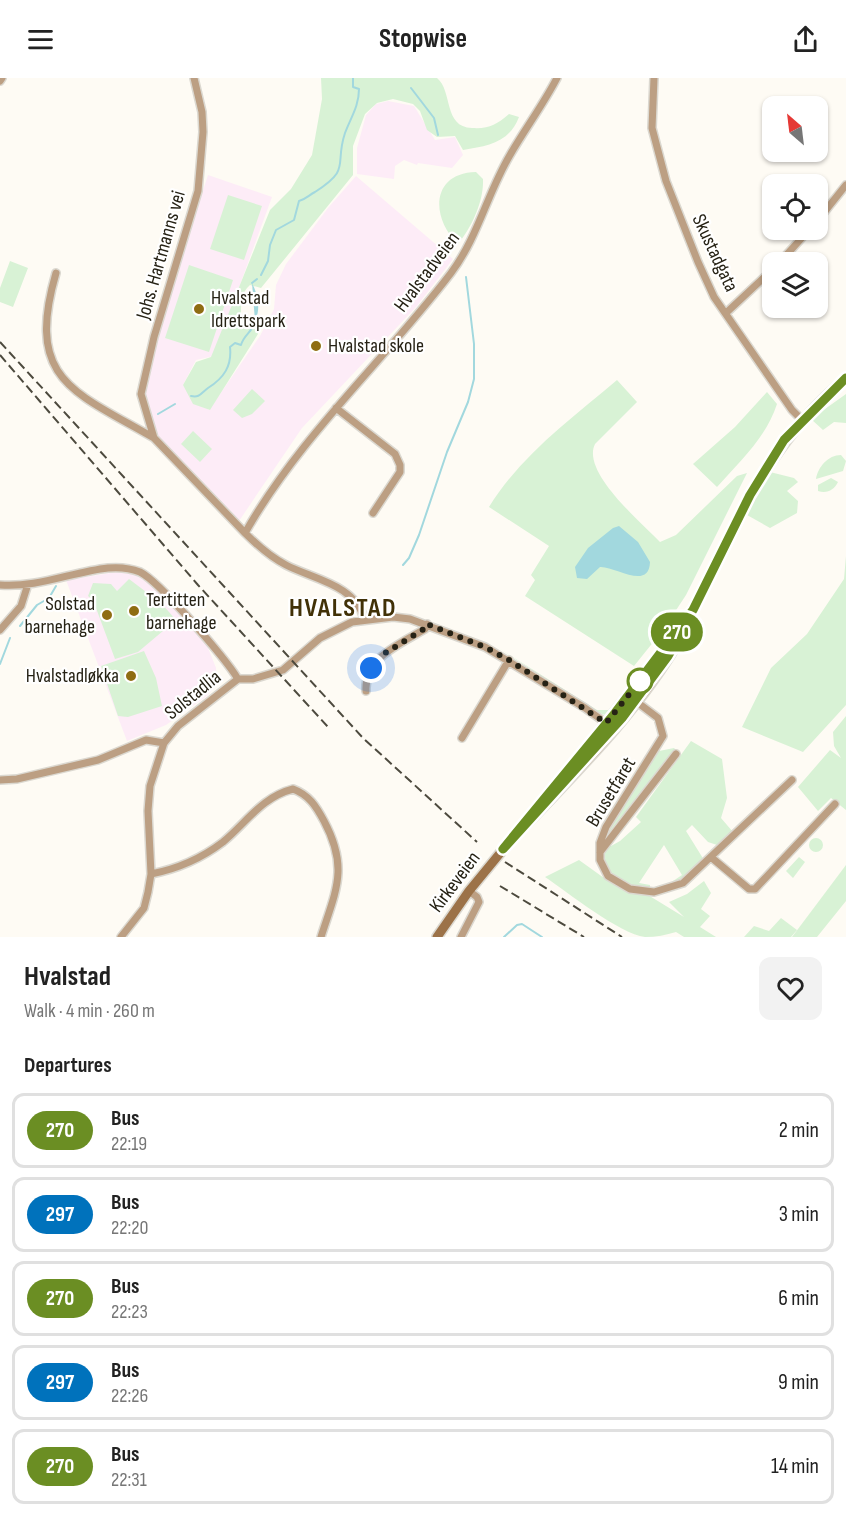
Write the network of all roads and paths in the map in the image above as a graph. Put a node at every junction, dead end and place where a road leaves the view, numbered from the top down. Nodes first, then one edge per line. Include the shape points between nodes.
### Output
1 (194, 78) edge
2 (557, 78) edge
3 (654, 78) edge
4 (846, 185) edge
5 (828, 207) edge
6 (800, 240) edge
7 (789, 252) edge
8 (56, 273) dead end
9 (762, 279) edge
10 (726, 313) junction
11 (846, 378) edge
12 (336, 408) junction
13 (802, 420) junction
14 (154, 438) junction
15 (373, 513) dead end
16 (245, 533) junction
17 (28, 584) junction
18 (0, 585) edge
19 (364, 619) junction
20 (427, 624) junction
21 (0, 630) edge
22 (509, 660) junction
23 (238, 679) junction
24 (366, 691) dead end
25 (633, 698) junction
26 (606, 727) junction
27 (462, 738) dead end
28 (164, 743) junction
29 (676, 754) dead end
30 (0, 780) edge
31 (792, 780) dead end
32 (835, 804) dead end
33 (600, 852) junction
34 (712, 858) junction
35 (151, 874) junction
36 (469, 891) junction
37 (121, 937) edge
38 (321, 937) edge
39 (437, 937) edge
40 (461, 937) edge

1 - 14 street, Johs. Hartmanns vei via 203,132 198,191 141,394
2 - 12 street, Hvalstadveien via 509,157 467,251
3 - 10 street, Skustadgata via 652,128 666,181 698,262
4 - 5 street
6 - 7 street
8 - 14 street, Johs. Hartmanns vei via 45,334 50,360 58,374 83,396
9 - 10 street
10 - 13 street, Skustadgata
11 - 13 main road, Kirkeveien
12 - 15 street via 395,454 400,465 400,472
12 - 16 street, Hvalstadveien via 303,447
13 - 25 main road, Kirkeveien via 761,475 693,610
14 - 16 street, Johs. Hartmanns vei
16 - 19 street via 275,559 348,593 361,608
17 - 18 street
17 - 21 street via 16,615
17 - 23 street via 108,568 141,573 196,627
19 - 20 street via 393,617
19 - 23 street, Solstadlia via 320,638 283,670
20 - 22 street
20 - 24 street via 382,655 371,668
22 - 26 street via 585,708
22 - 27 street
23 - 28 street, Solstadlia via 178,726
25 - 26 main road, Kirkeveien
25 - 33 street, Brusetfaret via 658,718 663,736 606,827
26 - 36 main road, Kirkeveien
28 - 30 street, Solstadlia via 146,740 98,760
28 - 35 street via 150,786
29 - 33 street
31 - 34 street, Brusetfaret
32 - 34 street via 755,889 749,889
33 - 34 street, Brusetfaret via 608,876 617,884 642,891 683,883
35 - 37 street via 144,908
35 - 38 street via 168,871 206,853 265,801 292,789 310,798 318,810 339,863 338,880
36 - 39 main road, Kirkeveien
36 - 40 street via 479,902

